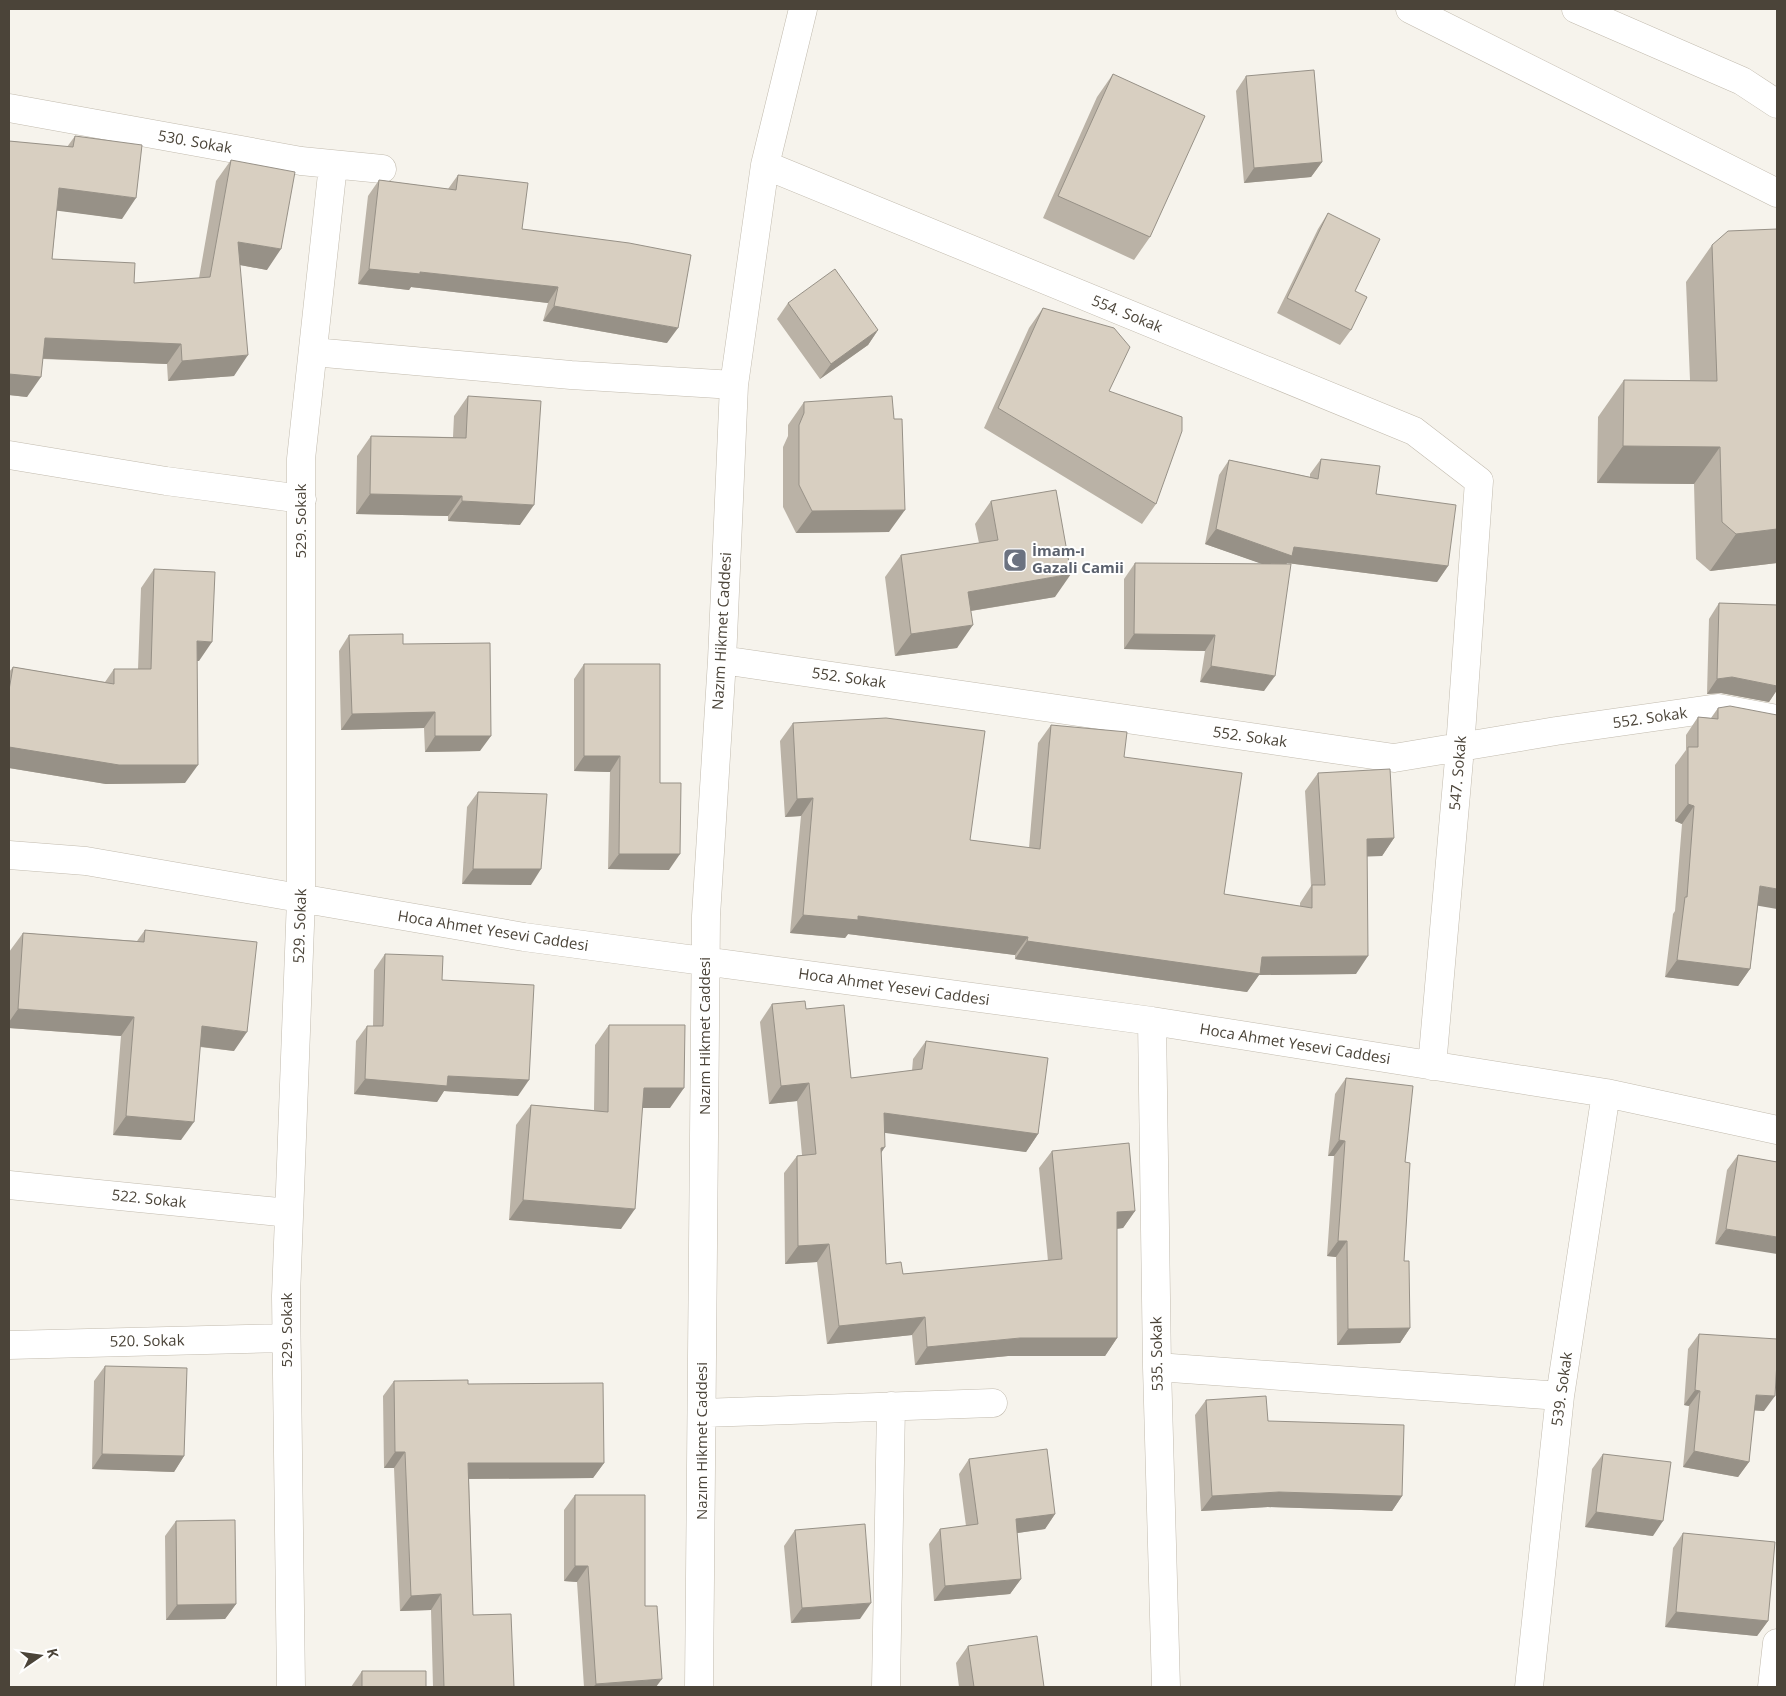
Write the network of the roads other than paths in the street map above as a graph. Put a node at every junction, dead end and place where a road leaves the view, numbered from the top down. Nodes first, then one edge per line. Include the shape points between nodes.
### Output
1 (802, 9) edge
2 (1410, 9) edge
3 (1576, 9) edge
4 (1777, 104) edge
5 (9, 108) edge
6 (333, 165) junction
7 (765, 165) junction
8 (382, 169) dead end
9 (1777, 193) edge
10 (312, 352) junction
11 (734, 385) junction
12 (9, 455) edge
13 (1479, 481) joint
14 (302, 499) junction
15 (722, 660) junction
16 (1777, 719) edge
17 (1460, 748) junction
18 (9, 855) edge
19 (301, 898) junction
20 (705, 962) junction
21 (1152, 1021) junction
22 (1432, 1066) junction
23 (1606, 1093) junction
24 (1777, 1130) edge
25 (9, 1185) edge
26 (289, 1213) junction
27 (286, 1338) junction
28 (9, 1345) edge
29 (1158, 1367) junction
30 (1560, 1396) junction
31 (992, 1403) dead end
32 (891, 1406) junction
33 (702, 1413) junction
34 (1777, 1642) edge
35 (291, 1687) edge
36 (699, 1687) edge
37 (886, 1687) edge
38 (1166, 1687) edge
39 (1529, 1687) edge
40 (1772, 1687) edge

1 - 7 street, Nazım Hikmet Caddesi
2 - 9 street
3 - 4 street via 1742,81
5 - 6 street, 530. Sokak
6 - 8 street, 530. Sokak
6 - 10 street, 529. Sokak
7 - 11 street, Nazım Hikmet Caddesi
7 - 13 street, 554. Sokak via 1414,431
10 - 11 street via 571,375
10 - 14 street, 529. Sokak via 301,459
11 - 15 street, Nazım Hikmet Caddesi
12 - 14 street
13 - 17 street, 547. Sokak
14 - 19 street, 529. Sokak
15 - 17 street, 552. Sokak via 1394,758
15 - 20 street, Nazım Hikmet Caddesi
16 - 17 street, 552. Sokak via 1718,708
17 - 22 street, 547. Sokak
18 - 19 street, Hoca Ahmet Yesevi Caddesi via 86,861
19 - 20 street, Hoca Ahmet Yesevi Caddesi via 524,937
19 - 26 street, 529. Sokak
20 - 21 street, Hoca Ahmet Yesevi Caddesi
20 - 33 street, Nazım Hikmet Caddesi
21 - 22 street, Hoca Ahmet Yesevi Caddesi
21 - 29 street, 535. Sokak
22 - 23 street, Hoca Ahmet Yesevi Caddesi
23 - 24 street, Hoca Ahmet Yesevi Caddesi
23 - 30 street, 539. Sokak
25 - 26 street, 522. Sokak
26 - 27 street, 529. Sokak
27 - 28 street, 520. Sokak
27 - 35 street, 529. Sokak
29 - 30 street
29 - 38 street, 535. Sokak
30 - 39 street, 539. Sokak
31 - 32 street
32 - 33 street
32 - 37 street
33 - 36 street, Nazım Hikmet Caddesi
34 - 40 street

